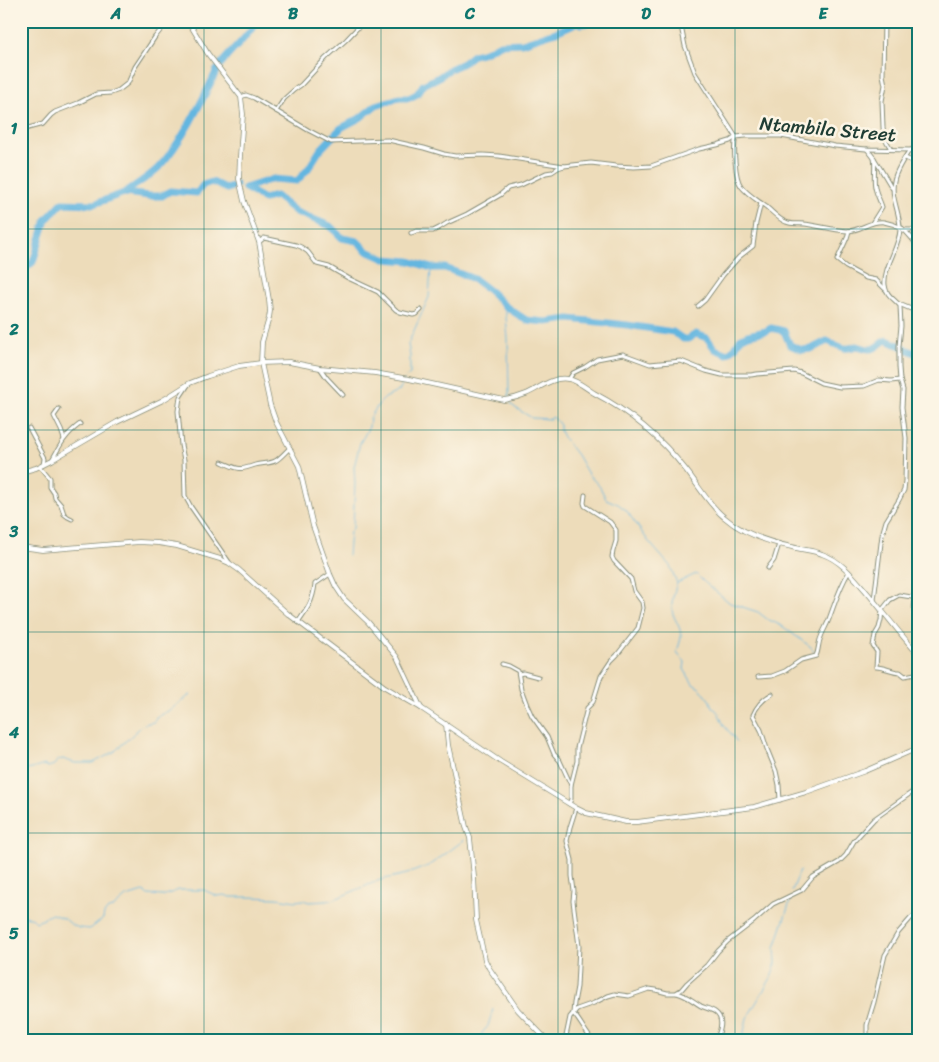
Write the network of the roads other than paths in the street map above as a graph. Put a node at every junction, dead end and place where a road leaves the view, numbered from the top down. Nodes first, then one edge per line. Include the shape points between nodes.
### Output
1 (168, 21) edge
2 (188, 21) edge
3 (364, 21) edge
4 (680, 21) edge
5 (884, 21) edge
6 (241, 97) junction
7 (276, 111) junction
8 (21, 130) edge
9 (736, 137) junction
10 (918, 148) edge
11 (866, 149) junction
12 (891, 150) junction
13 (910, 150) junction
14 (874, 158) junction
15 (905, 158) junction
16 (918, 164) edge
17 (564, 166) junction
18 (893, 191) junction
19 (761, 203) junction
20 (872, 223) junction
21 (902, 228) junction
22 (918, 230) edge
23 (849, 231) junction
24 (411, 233) dead end
25 (259, 242) junction
26 (918, 246) edge
27 (886, 289) junction
28 (899, 304) junction
29 (698, 306) dead end
30 (421, 310) dead end
31 (918, 312) edge
32 (261, 363) junction
33 (320, 368) junction
34 (569, 379) junction
35 (900, 380) junction
36 (190, 383) junction
37 (343, 395) dead end
38 (59, 409) dead end
39 (80, 424) dead end
40 (29, 428) dead end
41 (64, 439) junction
42 (290, 448) junction
43 (52, 460) junction
44 (222, 462) dead end
45 (42, 465) junction
46 (21, 472) edge
47 (585, 495) dead end
48 (72, 519) dead end
49 (779, 544) junction
50 (21, 547) edge
51 (229, 563) junction
52 (768, 568) dead end
53 (850, 572) junction
54 (330, 574) junction
55 (916, 598) edge
56 (874, 600) junction
57 (882, 610) junction
58 (298, 622) junction
59 (918, 623) edge
60 (918, 654) edge
61 (502, 664) dead end
62 (519, 674) junction
63 (918, 675) edge
64 (538, 677) dead end
65 (758, 677) dead end
66 (772, 694) dead end
67 (422, 708) junction
68 (446, 724) junction
69 (918, 736) edge
70 (917, 748) edge
71 (571, 785) junction
72 (918, 788) edge
73 (780, 800) junction
74 (569, 804) junction
75 (576, 808) junction
76 (918, 913) edge
77 (676, 993) junction
78 (573, 1012) junction
79 (548, 1041) edge
80 (565, 1041) edge
81 (593, 1041) edge
82 (715, 1041) edge
83 (866, 1041) edge

1 - 8 street via 128,83 120,90 96,94 55,112 43,124
2 - 6 street
3 - 7 street via 284,99
4 - 9 street via 695,73
5 - 12 street via 883,127
6 - 7 street via 254,98
6 - 25 street via 239,179
7 - 17 street via 331,142 388,140 455,156 499,156
9 - 11 street, Ntambila Street via 781,136
9 - 17 street, Ntambila Street via 651,166 591,163
9 - 19 street via 734,154 739,182
10 - 13 street, Ntambila Street
11 - 12 street, Ntambila Street
11 - 14 street
12 - 13 street, Ntambila Street
13 - 15 street
14 - 18 street
14 - 20 street via 875,187 882,207
15 - 16 street
15 - 18 street via 894,180
17 - 24 street via 508,188 439,228
18 - 21 street
19 - 23 street via 788,223
19 - 29 street via 753,246 739,257
20 - 21 street via 882,222
20 - 23 street
21 - 22 street
21 - 26 street
21 - 27 street via 885,274
23 - 27 street via 837,260 866,278 876,280
25 - 30 street via 264,238 296,245 308,252 317,264 378,292 396,310 413,315
25 - 32 street via 270,311 262,342
27 - 28 street
28 - 31 street
28 - 35 street
32 - 33 street via 289,362
32 - 36 street via 239,366
32 - 42 street via 270,405
33 - 34 street via 409,379 504,400 553,381
33 - 37 street
34 - 35 street via 597,358 623,354 650,364 681,361 730,376 794,371 834,386 864,386 879,380
34 - 49 street via 613,404 649,430 688,472 718,512 758,538
35 - 56 street via 906,438 905,486 884,528
36 - 43 street
36 - 51 street via 180,397 178,411 185,496
38 - 41 street via 54,416
39 - 41 street
40 - 45 street via 45,458
41 - 43 street
42 - 44 street via 278,460 250,468 238,469
42 - 54 street via 299,466 309,512
43 - 45 street
45 - 46 street
45 - 48 street via 50,478 55,498 64,514
47 - 71 street via 585,506 610,522 616,530 612,557 631,579 643,608 638,628 601,676 593,702 587,708
49 - 52 street
49 - 53 street via 822,554
50 - 51 street via 43,550 158,543
51 - 58 street
53 - 56 street
53 - 65 street via 843,582 816,656 801,660 772,676
54 - 58 street via 315,584 313,598
54 - 67 street via 344,599 397,657
55 - 57 street via 899,595
55 - 59 street via 914,612
56 - 57 street
57 - 60 street
57 - 63 street via 873,646 877,652 876,667 891,669 905,676
58 - 67 street via 384,687
61 - 62 street via 514,668
62 - 64 street
62 - 71 street via 521,689 532,716
66 - 73 street via 764,698 754,714 776,771
67 - 68 street
68 - 74 street
68 - 79 street via 470,838 476,920 485,960 518,1010
69 - 70 street
70 - 73 street via 865,771
71 - 74 street
72 - 77 street via 874,819 843,859 813,877 802,890 774,904 728,941 702,971
73 - 75 street via 743,810 632,822 591,815
74 - 75 street
75 - 78 street via 567,841 572,860 579,946
76 - 83 street via 898,933 885,955
77 - 78 street via 649,989 629,996 615,994
77 - 82 street via 686,995 717,1013 721,1021
78 - 80 street
78 - 81 street

